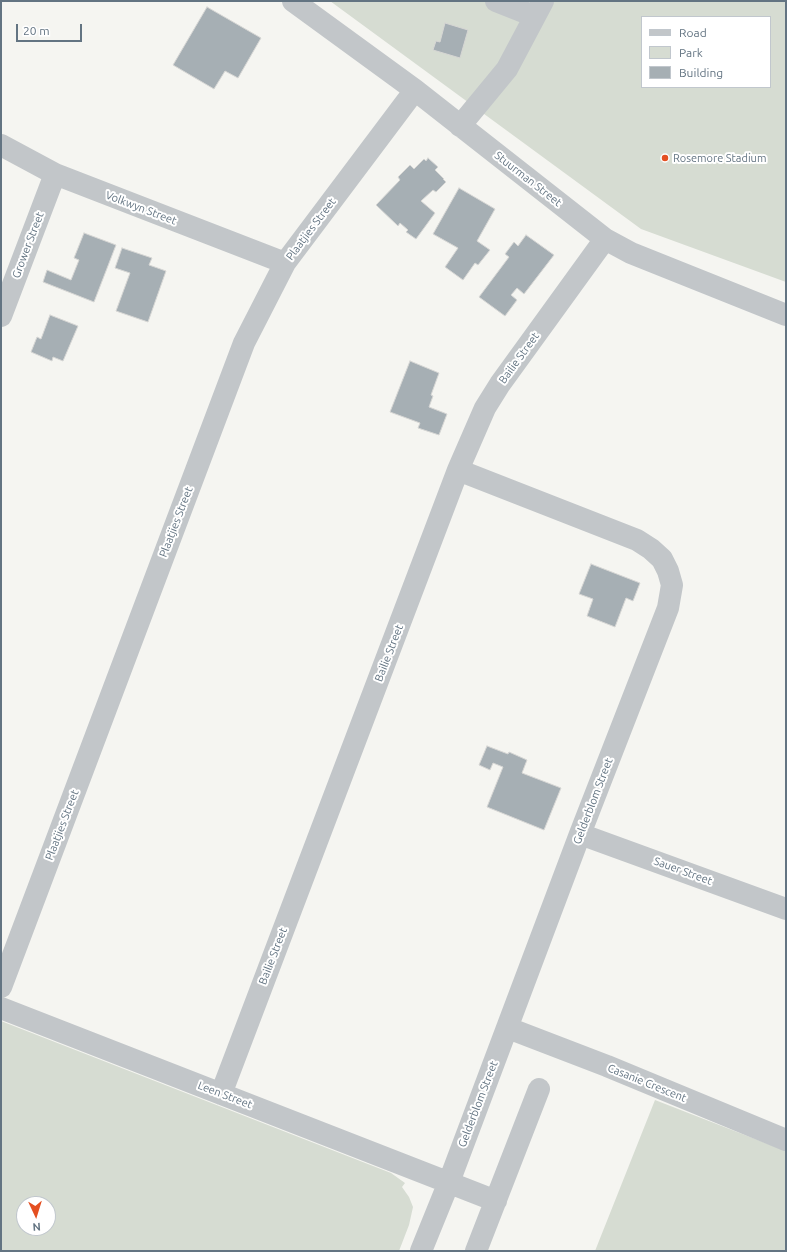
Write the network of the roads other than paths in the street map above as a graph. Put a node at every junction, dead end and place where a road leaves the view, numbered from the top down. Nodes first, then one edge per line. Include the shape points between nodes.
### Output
1 (293, 1) edge
2 (496, 1) edge
3 (539, 9) edge
4 (415, 90) junction
5 (460, 126) junction
6 (1, 145) edge
7 (54, 174) junction
8 (605, 238) junction
9 (285, 263) junction
10 (1, 316) edge
11 (786, 316) edge
12 (458, 470) junction
13 (580, 834) junction
14 (786, 909) edge
15 (1, 987) edge
16 (1, 1008) edge
17 (508, 1028) junction
18 (539, 1089) dead end
19 (221, 1094) junction
20 (786, 1140) edge
21 (449, 1182) junction
22 (496, 1201) junction
23 (421, 1251) edge
24 (476, 1251) edge

1 - 4 street, Stuurman Street
2 - 3 street
3 - 5 street via 507,69
4 - 5 street, Stuurman Street
4 - 9 street, Plaatjies Street
5 - 8 street, Stuurman Street
6 - 7 street, Volkwyn Street
7 - 9 street, Volkwyn Street
7 - 10 street, Grower Street
8 - 11 street, Stuurman Street via 631,253
8 - 12 street, Bailie Street via 500,384 485,408
9 - 15 street, Plaatjies Street via 244,343
12 - 13 street, Gelderblom Street via 637,540 662,559 668,571 672,585 668,608
12 - 19 street, Bailie Street
13 - 14 street, Sauer Street
13 - 17 street, Gelderblom Street
16 - 19 street, Leen Street
17 - 20 street, Casanie Crescent
17 - 21 street, Gelderblom Street
18 - 22 street
19 - 21 street, Leen Street
21 - 22 street, Leen Street
21 - 23 street, Gelderblom Street
22 - 24 street

